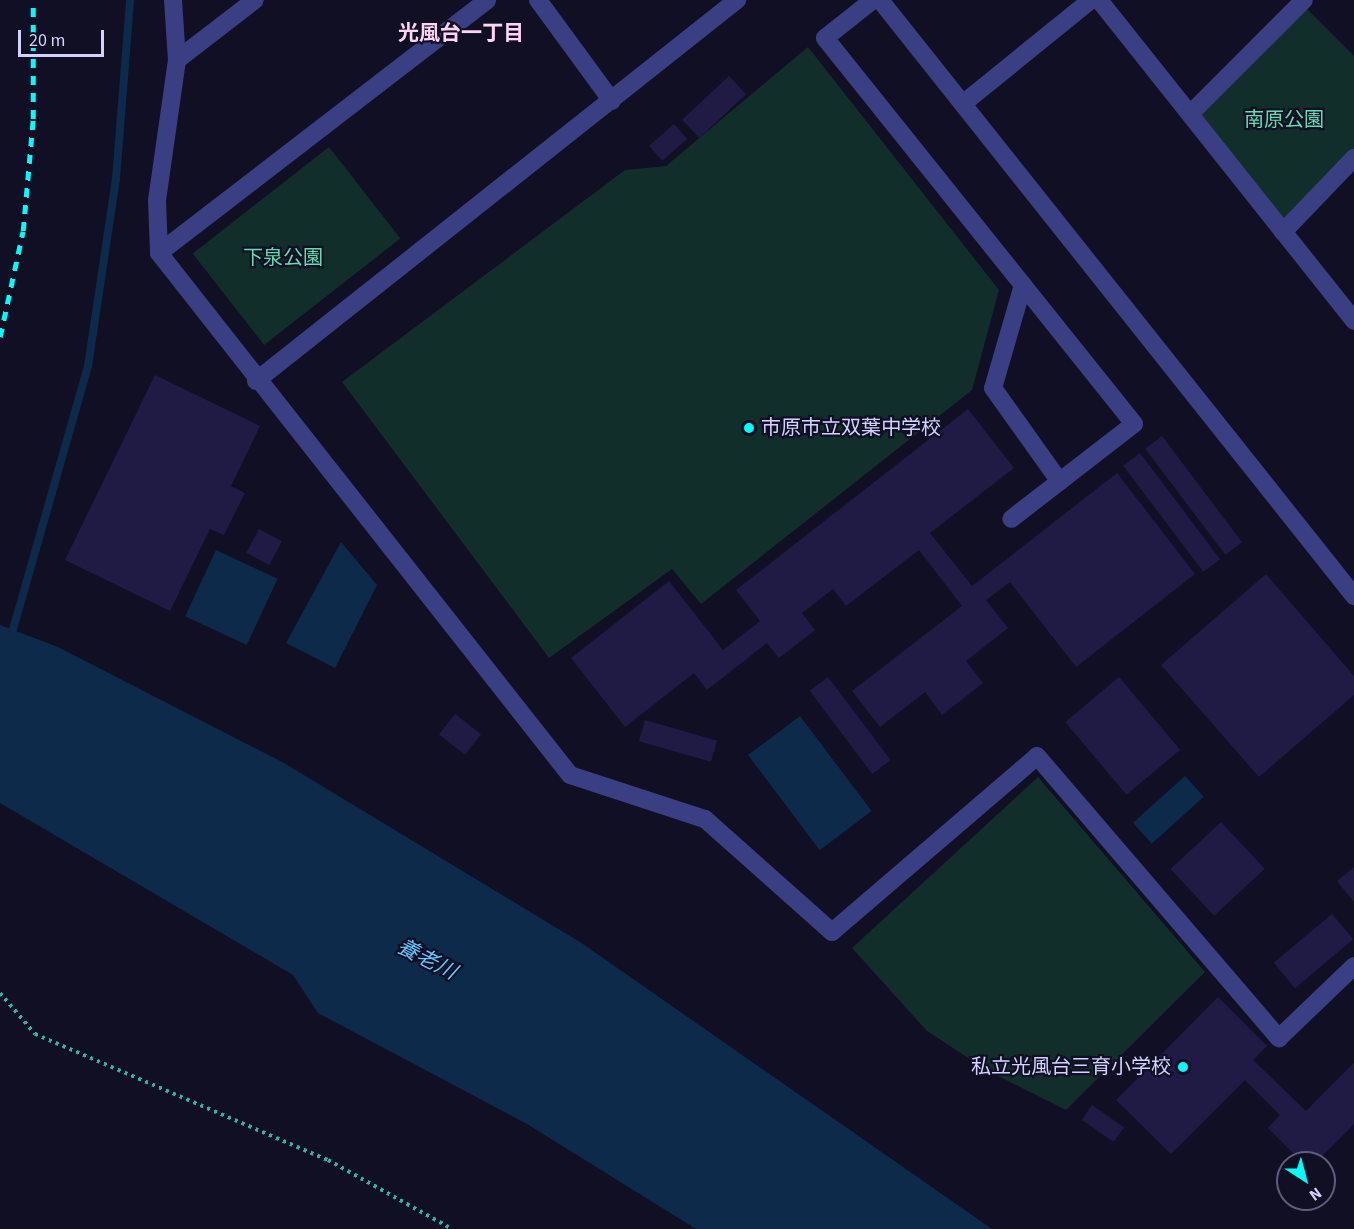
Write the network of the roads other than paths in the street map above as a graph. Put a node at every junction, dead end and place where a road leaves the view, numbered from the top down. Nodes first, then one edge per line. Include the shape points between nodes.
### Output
1 (173, 0) edge
2 (255, 0) edge
3 (487, 0) edge
4 (538, 0) edge
5 (737, 0) edge
6 (873, 0) edge
7 (880, 0) edge
8 (1091, 0) edge
9 (1099, 0) edge
10 (1304, 0) edge
11 (177, 60) junction
12 (612, 100) junction
13 (965, 102) junction
14 (1190, 114) junction
15 (1354, 158) edge
16 (1283, 232) junction
17 (159, 253) junction
18 (1023, 285) junction
19 (1354, 321) edge
20 (256, 381) junction
21 (1060, 482) junction
22 (1011, 519) dead end
23 (1354, 595) edge
24 (1354, 966) edge

1 - 11 street
2 - 11 street
3 - 17 street
4 - 12 street
5 - 12 street
6 - 18 street via 825,38
7 - 13 street
8 - 13 street
9 - 14 street
10 - 14 street
11 - 17 street via 157,200
12 - 20 street
13 - 23 street
14 - 16 street
15 - 16 street
16 - 19 street
17 - 20 street
18 - 21 street via 993,388
18 - 21 street via 1134,424
20 - 24 street via 570,775 705,819 832,932 1037,756 1279,1038
21 - 22 street

